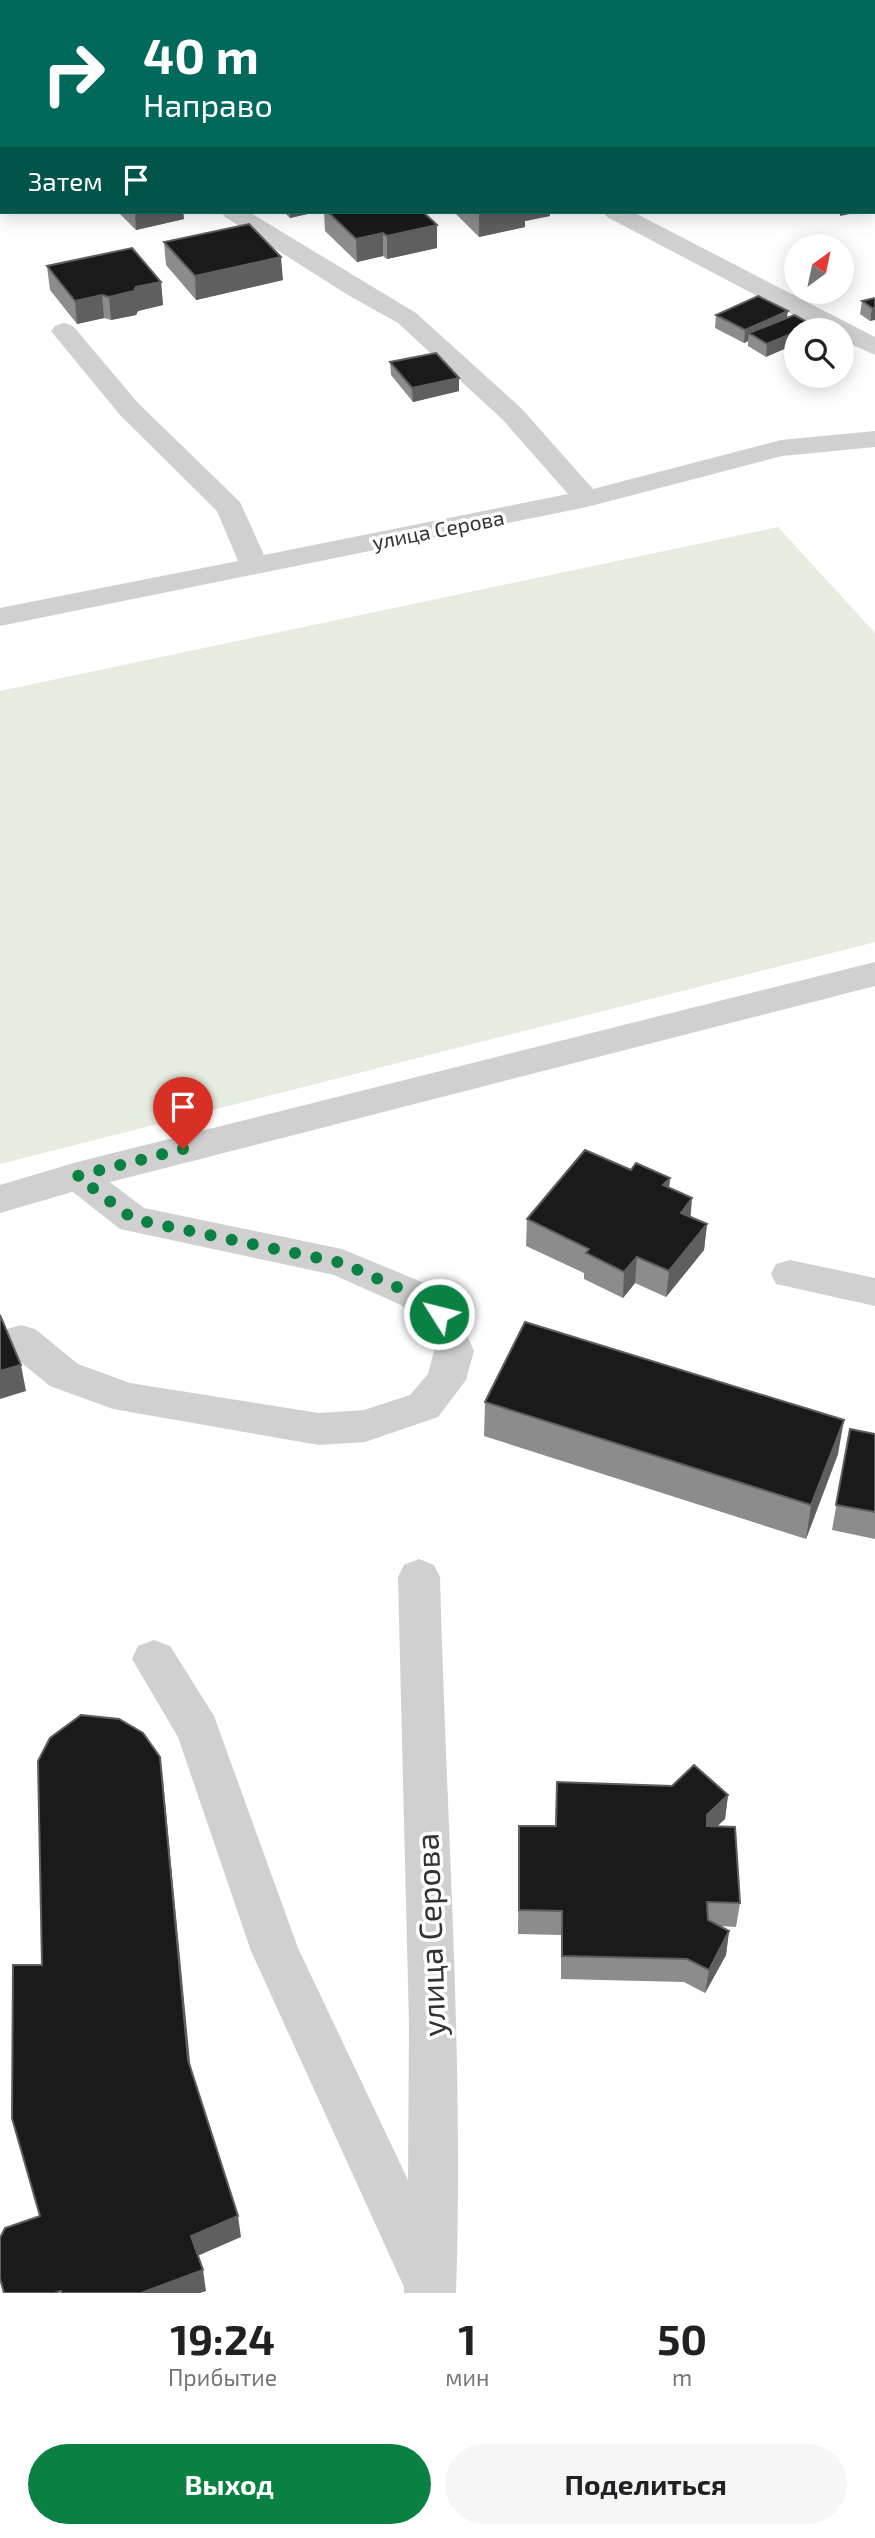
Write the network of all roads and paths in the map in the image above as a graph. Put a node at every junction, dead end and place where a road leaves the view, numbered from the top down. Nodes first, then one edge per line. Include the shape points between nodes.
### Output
1 (236, 214) edge
2 (619, 214) edge
3 (64, 331) dead end
4 (875, 347) edge
5 (875, 439) edge
6 (587, 499) junction
7 (254, 566) junction
8 (0, 617) edge
9 (875, 974) edge
10 (77, 1176) junction
11 (0, 1199) edge
12 (790, 1275) dead end
13 (875, 1292) edge
14 (21, 1340) dead end
15 (419, 1577) dead end
16 (154, 1659) dead end
17 (430, 2289) edge

1 - 6 lane via 407,318 512,414
2 - 4 lane
3 - 7 lane via 129,409 230,508
5 - 6 lane, улица Серова via 781,448
6 - 7 lane, улица Серова
7 - 8 lane, улица Серова
9 - 10 street
10 - 11 street
10 - 14 lane via 133,1219 342,1263 415,1295 439,1314 454,1351 446,1380 424,1406 365,1426 319,1429 127,1398 64,1374
12 - 13 lane
15 - 17 lane, улица Серова via 436,2128
16 - 17 lane via 198,1730 275,1951

